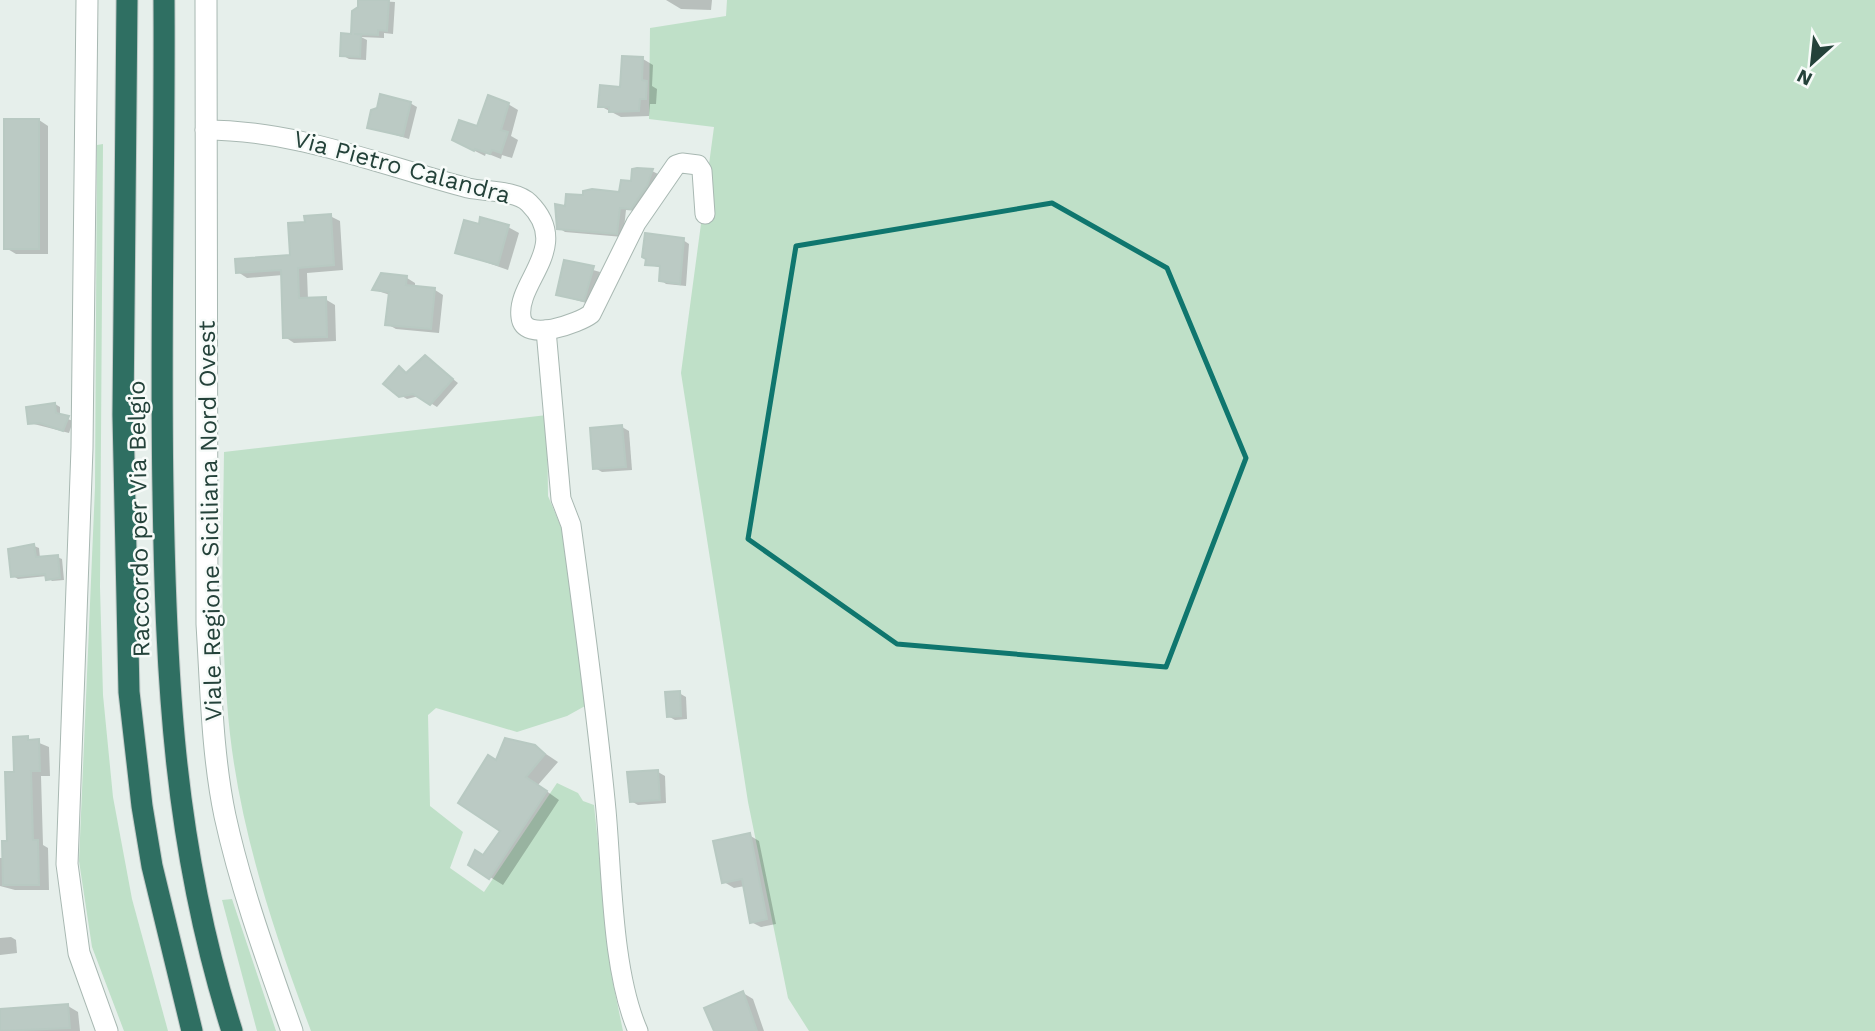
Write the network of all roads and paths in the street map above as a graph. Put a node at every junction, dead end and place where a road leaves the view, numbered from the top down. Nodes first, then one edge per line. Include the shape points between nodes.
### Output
1 (87, 0) edge
2 (127, 0) edge
3 (166, 0) edge
4 (206, 0) edge
5 (205, 130) junction
6 (705, 214) dead end
7 (546, 330) junction
8 (107, 1031) edge
9 (192, 1031) edge
10 (232, 1031) edge
11 (292, 1031) edge
12 (638, 1031) edge

1 - 8 street via 82,448 66,864 79,953
2 - 9 highway, Raccordo per Via Belgio via 123,415 129,692 152,866
3 - 10 highway, Raccordo per Via Belgio via 162,444 168,680 181,816
4 - 5 street, Viale Regione Siciliana Nord Ovest
5 - 7 street, Via Pietro Calandra via 295,138 527,201 540,218 545,244 521,317 530,327
5 - 11 street, Viale Regione Siciliana Nord Ovest via 207,624 213,722 225,814 247,899
6 - 7 street via 702,171 698,165 676,165 636,223 591,314
7 - 12 street via 561,499 571,525 599,733 617,926 628,1004

